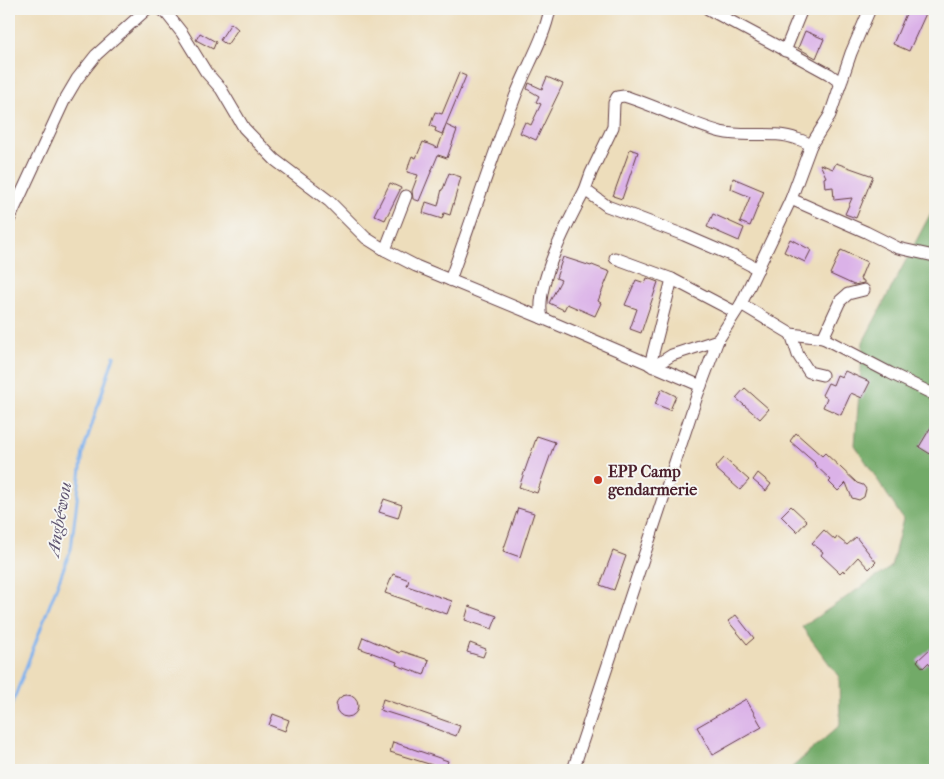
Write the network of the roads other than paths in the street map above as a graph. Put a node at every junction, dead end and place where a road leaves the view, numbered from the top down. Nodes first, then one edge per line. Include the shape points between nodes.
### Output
1 (147, 9) edge
2 (550, 9) edge
3 (708, 9) edge
4 (802, 9) edge
5 (870, 9) edge
6 (165, 10) edge
7 (785, 50) junction
8 (841, 83) junction
9 (811, 145) junction
10 (585, 190) junction
11 (406, 196) dead end
12 (791, 199) junction
13 (9, 220) edge
14 (385, 250) junction
15 (934, 256) edge
16 (615, 258) dead end
17 (758, 269) junction
18 (672, 279) junction
19 (450, 280) junction
20 (864, 290) dead end
21 (738, 308) junction
22 (542, 318) junction
23 (791, 334) junction
24 (823, 338) junction
25 (718, 340) junction
26 (651, 366) junction
27 (822, 375) dead end
28 (701, 386) junction
29 (935, 394) edge
30 (572, 770) edge

1 - 13 street via 96,55 77,79
2 - 19 street via 539,44 503,129
3 - 7 street
4 - 7 street
5 - 8 street
6 - 14 street via 221,89 244,128 275,160 329,201 366,238
7 - 8 street
8 - 9 street via 830,115
9 - 10 street via 796,138 721,132 630,98 617,97 613,127
9 - 12 street
10 - 17 street via 608,206 684,235
10 - 22 street via 553,256 541,296
11 - 14 street
12 - 15 street via 898,248
12 - 17 street
14 - 19 street
16 - 18 street
17 - 21 street
18 - 21 street
18 - 26 street
19 - 22 street
20 - 24 street via 848,294 840,301
21 - 23 street
21 - 25 street
22 - 26 street
23 - 24 street
23 - 27 street via 798,355 809,372
24 - 29 street
25 - 26 street via 672,355
25 - 28 street
26 - 28 street
28 - 30 street

